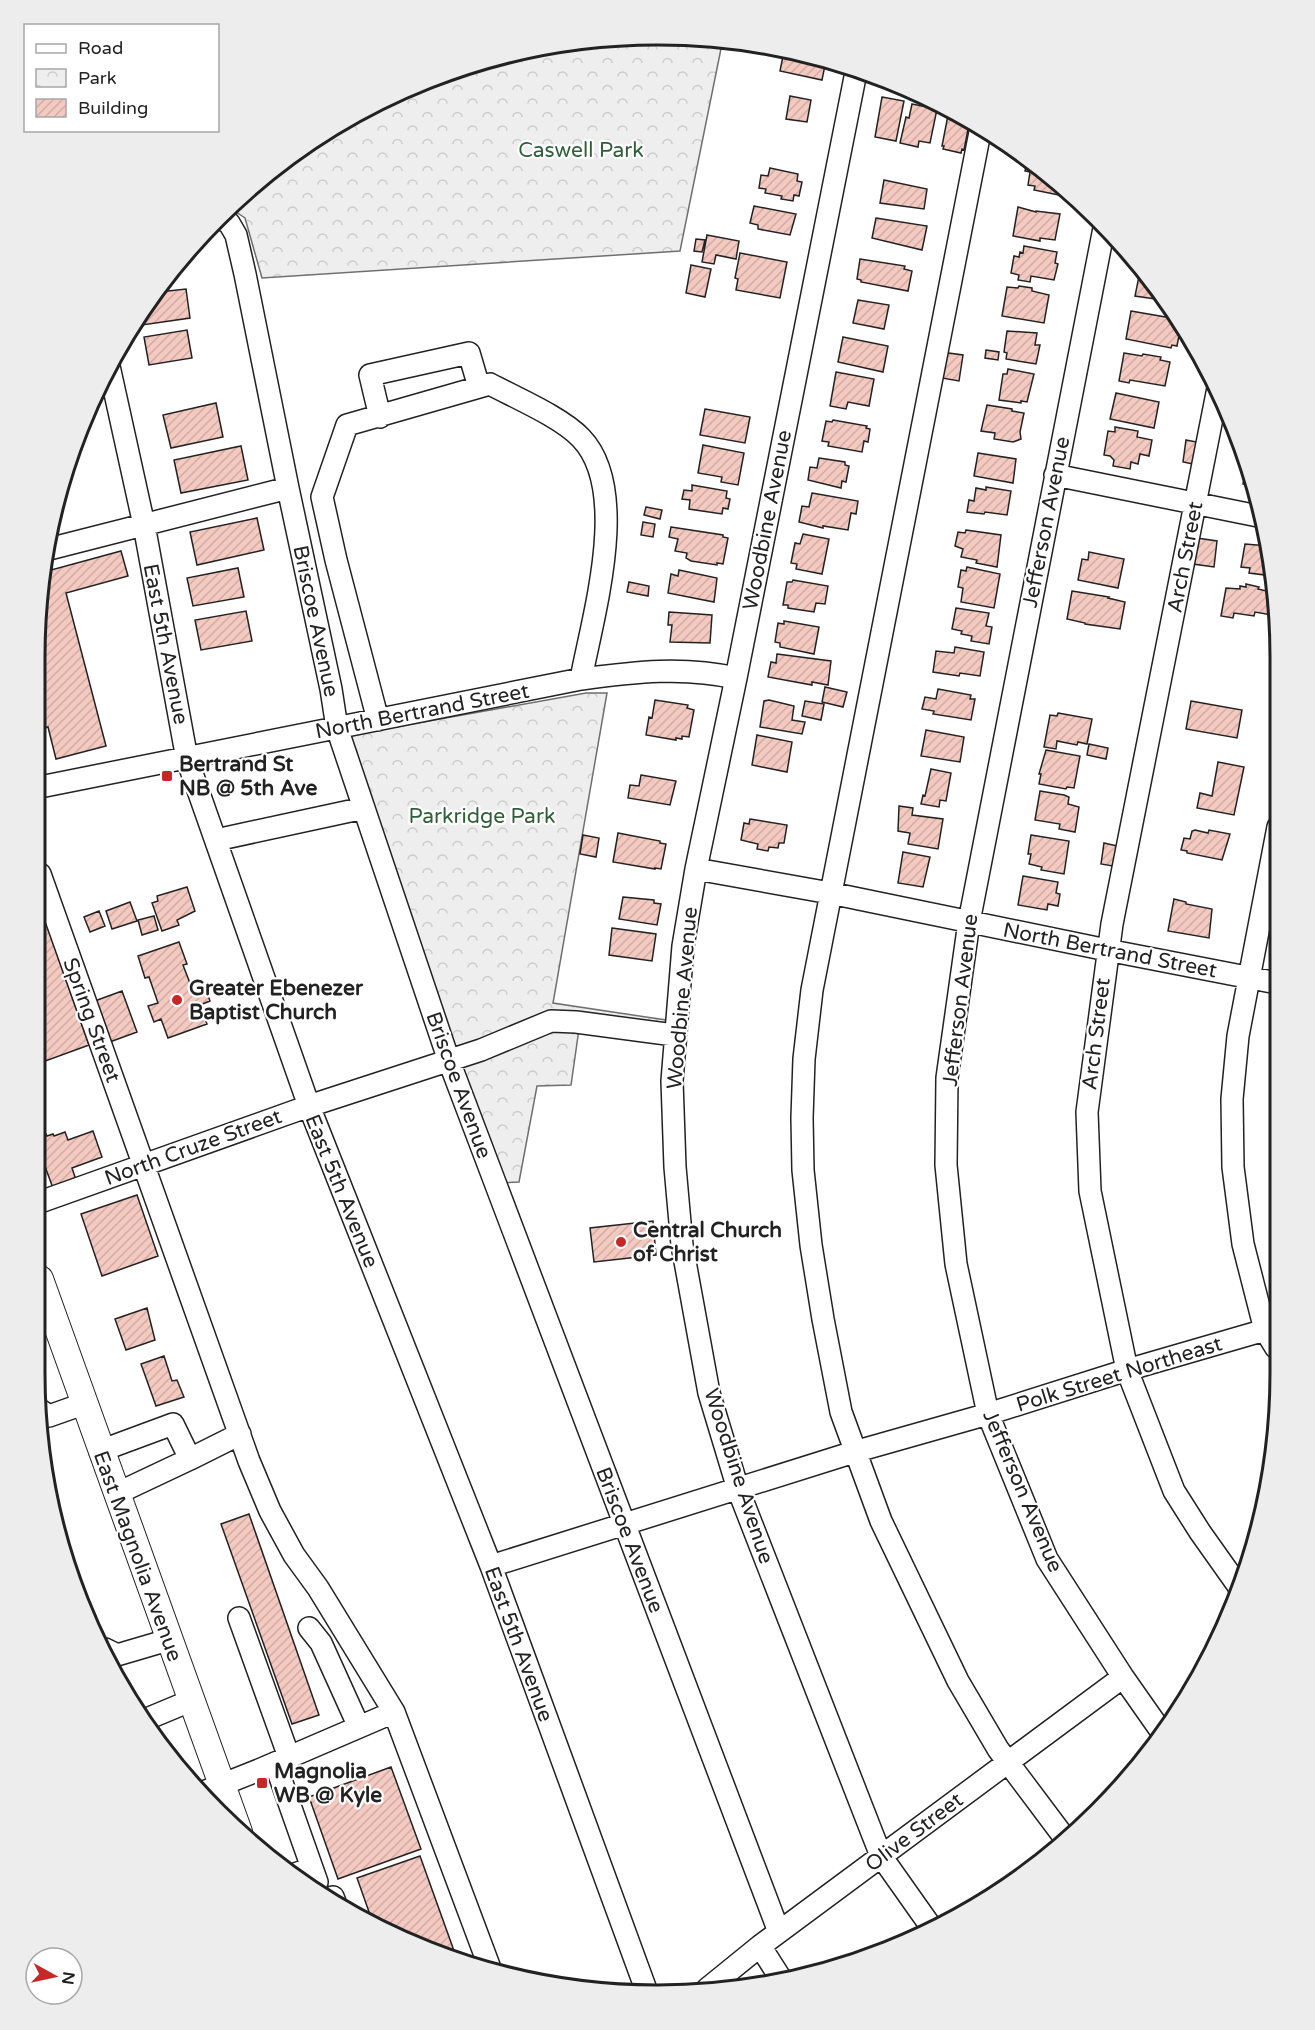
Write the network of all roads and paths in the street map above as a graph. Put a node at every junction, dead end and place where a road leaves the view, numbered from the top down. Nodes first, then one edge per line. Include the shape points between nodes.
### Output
1 (855, 78) edge
2 (979, 136) edge
3 (226, 222) edge
4 (1102, 237) edge
5 (112, 379) edge
6 (479, 387) junction
7 (1215, 405) edge
8 (380, 417) junction
9 (1055, 475) junction
10 (288, 488) junction
11 (1196, 504) junction
12 (1253, 516) edge
13 (144, 525) junction
14 (55, 547) edge
15 (581, 678) junction
16 (736, 678) junction
17 (378, 720) junction
18 (337, 728) junction
19 (187, 759) junction
20 (45, 786) edge
21 (364, 808) junction
22 (216, 840) junction
23 (1270, 867) edge
24 (696, 869) junction
25 (45, 888) edge
26 (830, 892) junction
27 (969, 922) junction
28 (1107, 950) junction
29 (1248, 976) junction
30 (1270, 981) edge
31 (674, 1035) junction
32 (449, 1061) junction
33 (309, 1106) junction
34 (144, 1166) junction
35 (45, 1200) edge
36 (45, 1294) edge
37 (1265, 1330) junction
38 (1270, 1338) edge
39 (1127, 1370) junction
40 (83, 1404) junction
41 (46, 1414) edge
42 (988, 1414) junction
43 (240, 1434) junction
44 (100, 1451) junction
45 (854, 1452) junction
46 (190, 1459) junction
47 (738, 1489) junction
48 (118, 1493) junction
49 (624, 1524) junction
50 (491, 1566) junction
51 (1233, 1579) edge
52 (239, 1618) dead end
53 (309, 1628) dead end
54 (168, 1640) junction
55 (114, 1654) edge
56 (1123, 1677) junction
57 (190, 1701) junction
58 (394, 1712) junction
59 (151, 1717) edge
60 (1158, 1725) edge
61 (359, 1727) junction
62 (282, 1760) junction
63 (1008, 1762) junction
64 (211, 1789) edge
65 (1061, 1833) edge
66 (881, 1856) junction
67 (308, 1875) edge
68 (928, 1922) edge
69 (780, 1932) junction
70 (760, 1946) junction
71 (487, 1960) edge
72 (777, 1973) edge
73 (715, 1982) edge
74 (644, 1985) edge

1 - 16 street, Woodbine Avenue
2 - 26 street
3 - 10 street, Briscoe Avenue via 236,235
4 - 9 street, Jefferson Avenue
5 - 13 street, East 5th Avenue
6 - 8 street
6 - 8 street via 469,353 370,375
6 - 15 street via 490,384 562,423 580,436 597,462 607,518 600,582
7 - 11 street, Arch Street
8 - 17 street via 347,425 321,496
9 - 11 street
9 - 27 street, Jefferson Avenue
10 - 13 street
10 - 18 street, Briscoe Avenue
11 - 12 street
11 - 28 street, Arch Street
13 - 14 street
13 - 19 street, East 5th Avenue
15 - 16 street, North Bertrand Street via 651,670
15 - 17 street, North Bertrand Street
16 - 24 street, Woodbine Avenue
17 - 18 street, North Bertrand Street
18 - 19 street, North Bertrand Street
18 - 21 street, Briscoe Avenue
19 - 20 street, North Bertrand Street
19 - 22 street, East 5th Avenue
21 - 22 street
21 - 32 street, Briscoe Avenue
22 - 33 street, East 5th Avenue
23 - 29 street
24 - 26 street, North Bertrand Street
24 - 31 street, Woodbine Avenue
25 - 34 street, Spring Street
26 - 27 street, North Bertrand Street
26 - 45 street via 804,1059 803,1170 823,1319 841,1412
27 - 28 street, North Bertrand Street
27 - 42 street, Jefferson Avenue via 947,1078 946,1164 956,1264
28 - 29 street, North Bertrand Street
28 - 39 street, Arch Street via 1087,1112 1090,1191
29 - 30 street, North Bertrand Street
29 - 37 street via 1232,1099 1233,1167 1243,1244
31 - 32 street, North Cruze Street via 550,1021
31 - 47 street, Woodbine Avenue via 675,1167 682,1245 709,1393
32 - 33 street, North Cruze Street
32 - 49 street, Briscoe Avenue
33 - 34 street, North Cruze Street
33 - 50 street, East 5th Avenue
34 - 35 street, North Cruze Street
34 - 43 street, Spring Street
36 - 40 main road, East Magnolia Avenue
37 - 38 street
37 - 39 street, Polk Street Northeast
39 - 42 street, Polk Street Northeast
39 - 51 street, Arch Street via 1174,1491
40 - 41 street
40 - 44 main road, East Magnolia Avenue
42 - 45 street, Polk Street Northeast
42 - 56 street, Jefferson Avenue via 1047,1559
43 - 46 street
43 - 58 street, Spring Street via 270,1511 294,1555
44 - 46 street via 173,1424
44 - 48 main road, East Magnolia Avenue
45 - 47 street, Polk Street Northeast
45 - 63 street via 919,1604 958,1681
46 - 48 street
47 - 49 street, Polk Street Northeast
47 - 66 street, Woodbine Avenue
48 - 54 main road, East Magnolia Avenue
49 - 50 street, Polk Street Northeast
49 - 69 street, Briscoe Avenue
50 - 74 street, East 5th Avenue
52 - 62 street
53 - 61 street via 321,1643
54 - 55 street
54 - 57 main road, East Magnolia Avenue
56 - 60 street, Jefferson Avenue
56 - 63 street, Olive Street
57 - 59 street
57 - 64 main road, East Magnolia Avenue
58 - 61 street
58 - 71 street, Spring Street
61 - 62 street
62 - 64 street
62 - 67 street via 315,1875
63 - 65 street
63 - 66 street, Olive Street
66 - 68 street, Woodbine Avenue
66 - 69 street, Olive Street
69 - 70 street, Olive Street
70 - 72 street
70 - 73 street, Olive Street

